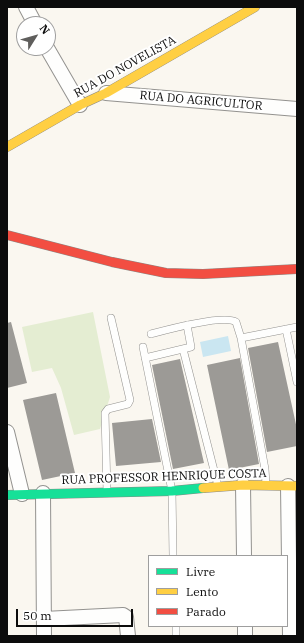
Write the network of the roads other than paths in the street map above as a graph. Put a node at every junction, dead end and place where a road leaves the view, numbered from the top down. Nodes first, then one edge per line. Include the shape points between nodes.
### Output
1 (26, 7) edge
2 (255, 7) edge
3 (31, 16) edge
4 (52, 56) edge
5 (106, 93) junction
6 (80, 105) junction
7 (297, 109) edge
8 (7, 147) edge
9 (7, 235) edge
10 (297, 269) edge
11 (111, 318) dead end
12 (187, 325) junction
13 (297, 327) edge
14 (286, 329) junction
15 (150, 334) dead end
16 (241, 338) junction
17 (143, 347) dead end
18 (183, 349) junction
19 (145, 358) junction
20 (297, 382) edge
21 (7, 432) edge
22 (243, 485) junction
23 (266, 485) junction
24 (292, 486) edge
25 (219, 487) junction
26 (172, 491) junction
27 (43, 492) junction
28 (107, 492) junction
29 (22, 494) junction
30 (7, 495) edge
31 (174, 555) edge
32 (244, 555) edge
33 (44, 619) junction
34 (44, 636) edge
35 (128, 636) edge
36 (290, 636) edge

1 - 3 street
2 - 5 street, RUA DO NOVELISTA
4 - 6 street
5 - 6 street, RUA DO NOVELISTA
5 - 7 street, RUA DO AGRICULTOR
6 - 8 street, RUA DO NOVELISTA
9 - 10 street via 166,273 203,274
11 - 28 lane via 130,400 128,404 105,412
12 - 15 lane
12 - 16 lane via 232,320 236,322
12 - 18 lane via 191,347
13 - 14 lane
14 - 16 lane
14 - 20 lane
16 - 23 lane
17 - 19 lane
18 - 19 lane
18 - 25 lane
19 - 26 lane
21 - 29 street
22 - 23 street, RUA PROFESSOR HENRIQUE COSTA
22 - 25 street, RUA PROFESSOR HENRIQUE COSTA
22 - 32 street
23 - 24 street, RUA PROFESSOR HENRIQUE COSTA
24 - 36 street
25 - 26 street, RUA PROFESSOR HENRIQUE COSTA
26 - 28 street, RUA PROFESSOR HENRIQUE COSTA
26 - 31 lane
27 - 28 street, RUA PROFESSOR HENRIQUE COSTA
27 - 29 street, RUA PROFESSOR HENRIQUE COSTA
27 - 33 street
29 - 30 street, RUA PROFESSOR HENRIQUE COSTA
33 - 34 street
33 - 35 street via 123,615 127,621

